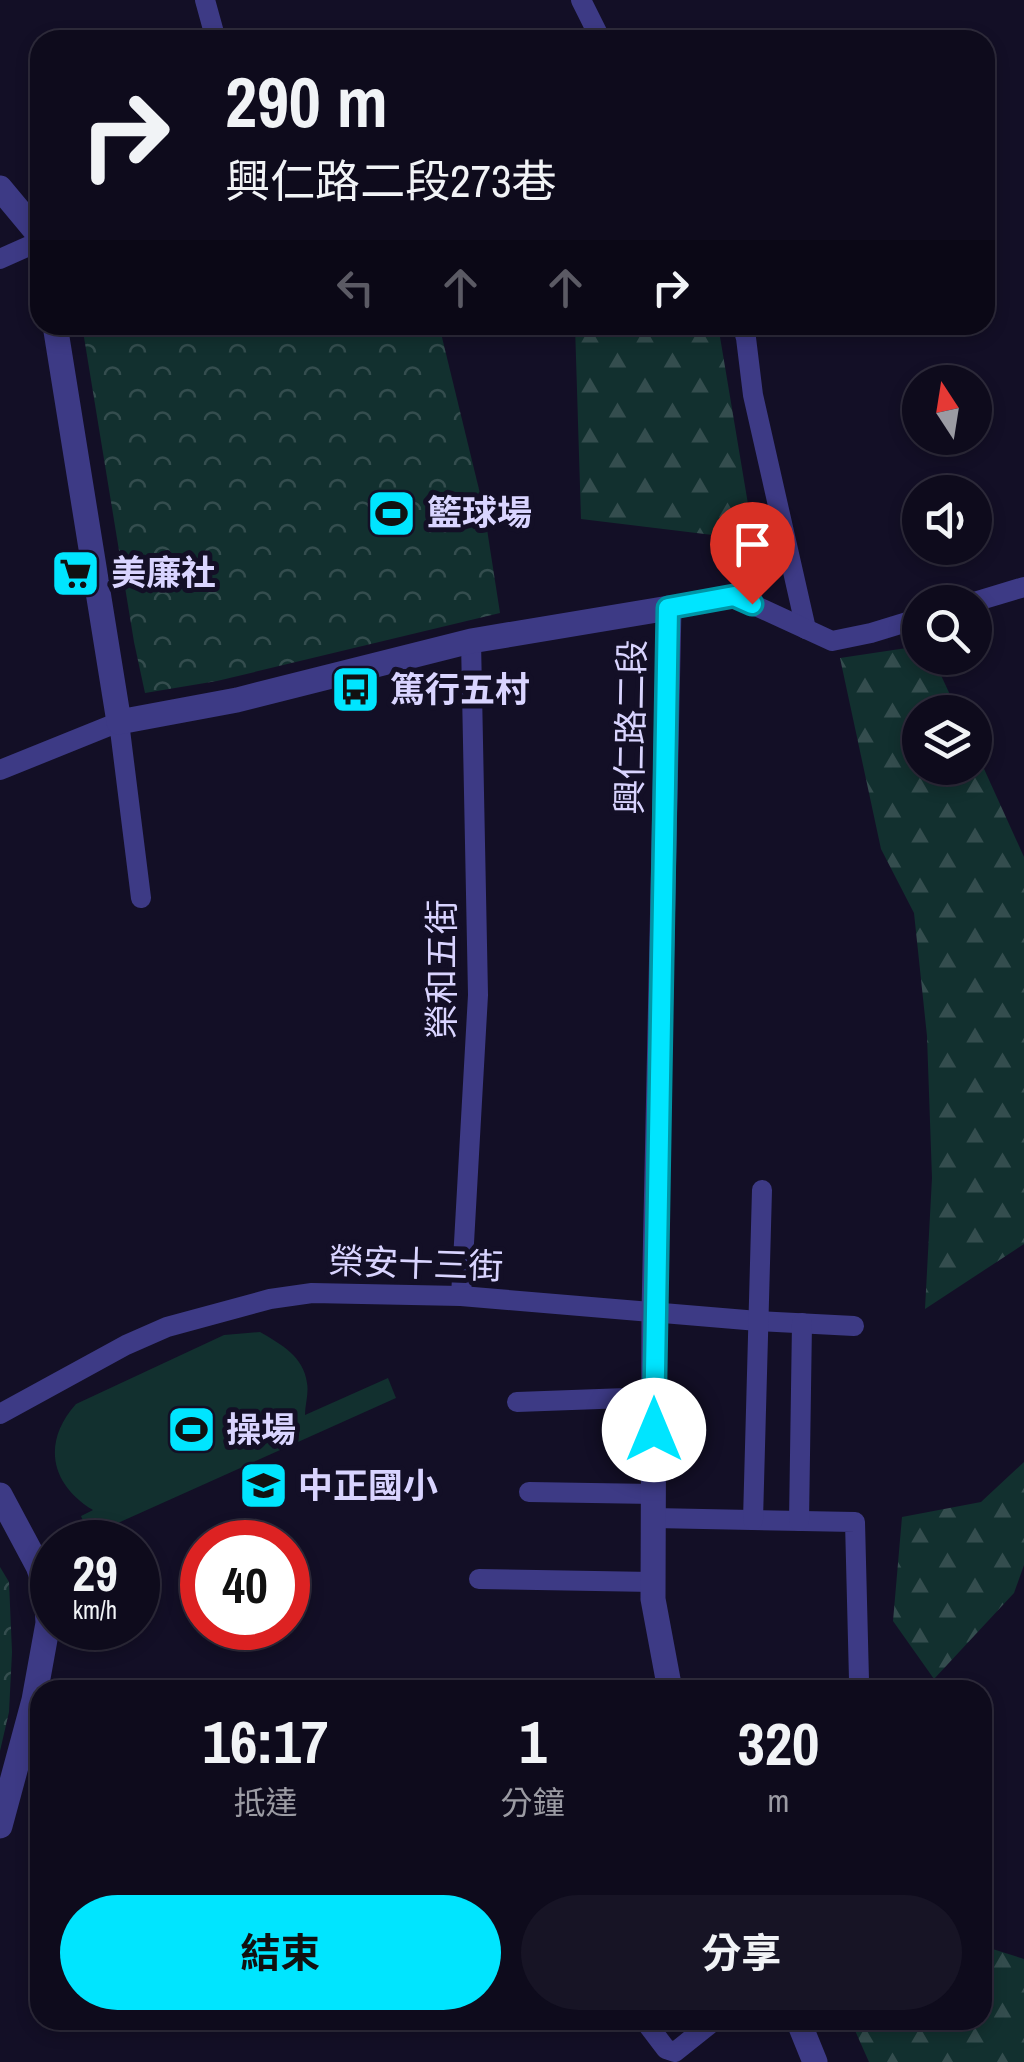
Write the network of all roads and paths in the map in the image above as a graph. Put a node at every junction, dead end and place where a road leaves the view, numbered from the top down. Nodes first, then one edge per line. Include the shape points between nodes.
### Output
1 (205, 0) edge
2 (581, 0) edge
3 (213, 30) edge
4 (596, 30) edge
5 (0, 188) edge
6 (30, 226) edge
7 (30, 243) edge
8 (0, 259) edge
9 (57, 335) edge
10 (745, 335) edge
11 (1024, 588) edge
12 (992, 597) edge
13 (668, 608) junction
14 (902, 623) edge
15 (806, 629) junction
16 (470, 642) junction
17 (118, 722) junction
18 (0, 770) edge
19 (141, 898) dead end
20 (762, 1190) dead end
21 (460, 1296) junction
22 (654, 1312) junction
23 (758, 1320) junction
24 (802, 1323) junction
25 (854, 1326) dead end
26 (654, 1398) junction
27 (517, 1402) dead end
28 (0, 1414) edge
29 (529, 1492) dead end
30 (0, 1495) edge
31 (654, 1506) junction
32 (753, 1520) junction
33 (799, 1522) junction
34 (479, 1579) dead end
35 (654, 1582) junction
36 (38, 1680) edge
37 (668, 1680) edge
38 (857, 1680) edge
39 (30, 1715) edge
40 (0, 1826) edge
41 (651, 2030) edge
42 (703, 2030) edge
43 (802, 2030) edge
44 (816, 2062) edge

1 - 3 street
2 - 4 street
5 - 6 street
7 - 8 street
9 - 17 street
10 - 15 street via 752,395
11 - 12 street
13 - 15 street via 734,596
13 - 16 street, 興仁路二段
13 - 22 street, 興仁路二段
14 - 15 street via 832,640
16 - 17 street, 興仁路二段
16 - 21 street, 榮和五街 via 478,995
17 - 18 street
17 - 19 street
20 - 23 street
21 - 22 street, 榮安十三街
21 - 28 street, 榮安十三街 via 312,1293 270,1299 167,1326
22 - 23 street, 榮安十三街
22 - 26 street, 興仁路二段
23 - 24 street, 榮安十三街
23 - 32 street
24 - 25 street, 榮安十三街
24 - 33 street
26 - 27 street
26 - 31 street, 興仁路二段
29 - 31 street
30 - 36 street via 46,1589 48,1623
31 - 32 street
31 - 35 street, 興仁路二段
32 - 33 street
33 - 38 street via 856,1522
34 - 35 street
35 - 37 street, 興仁路二段
39 - 40 street
41 - 42 street via 666,2050 676,2052
43 - 44 street

